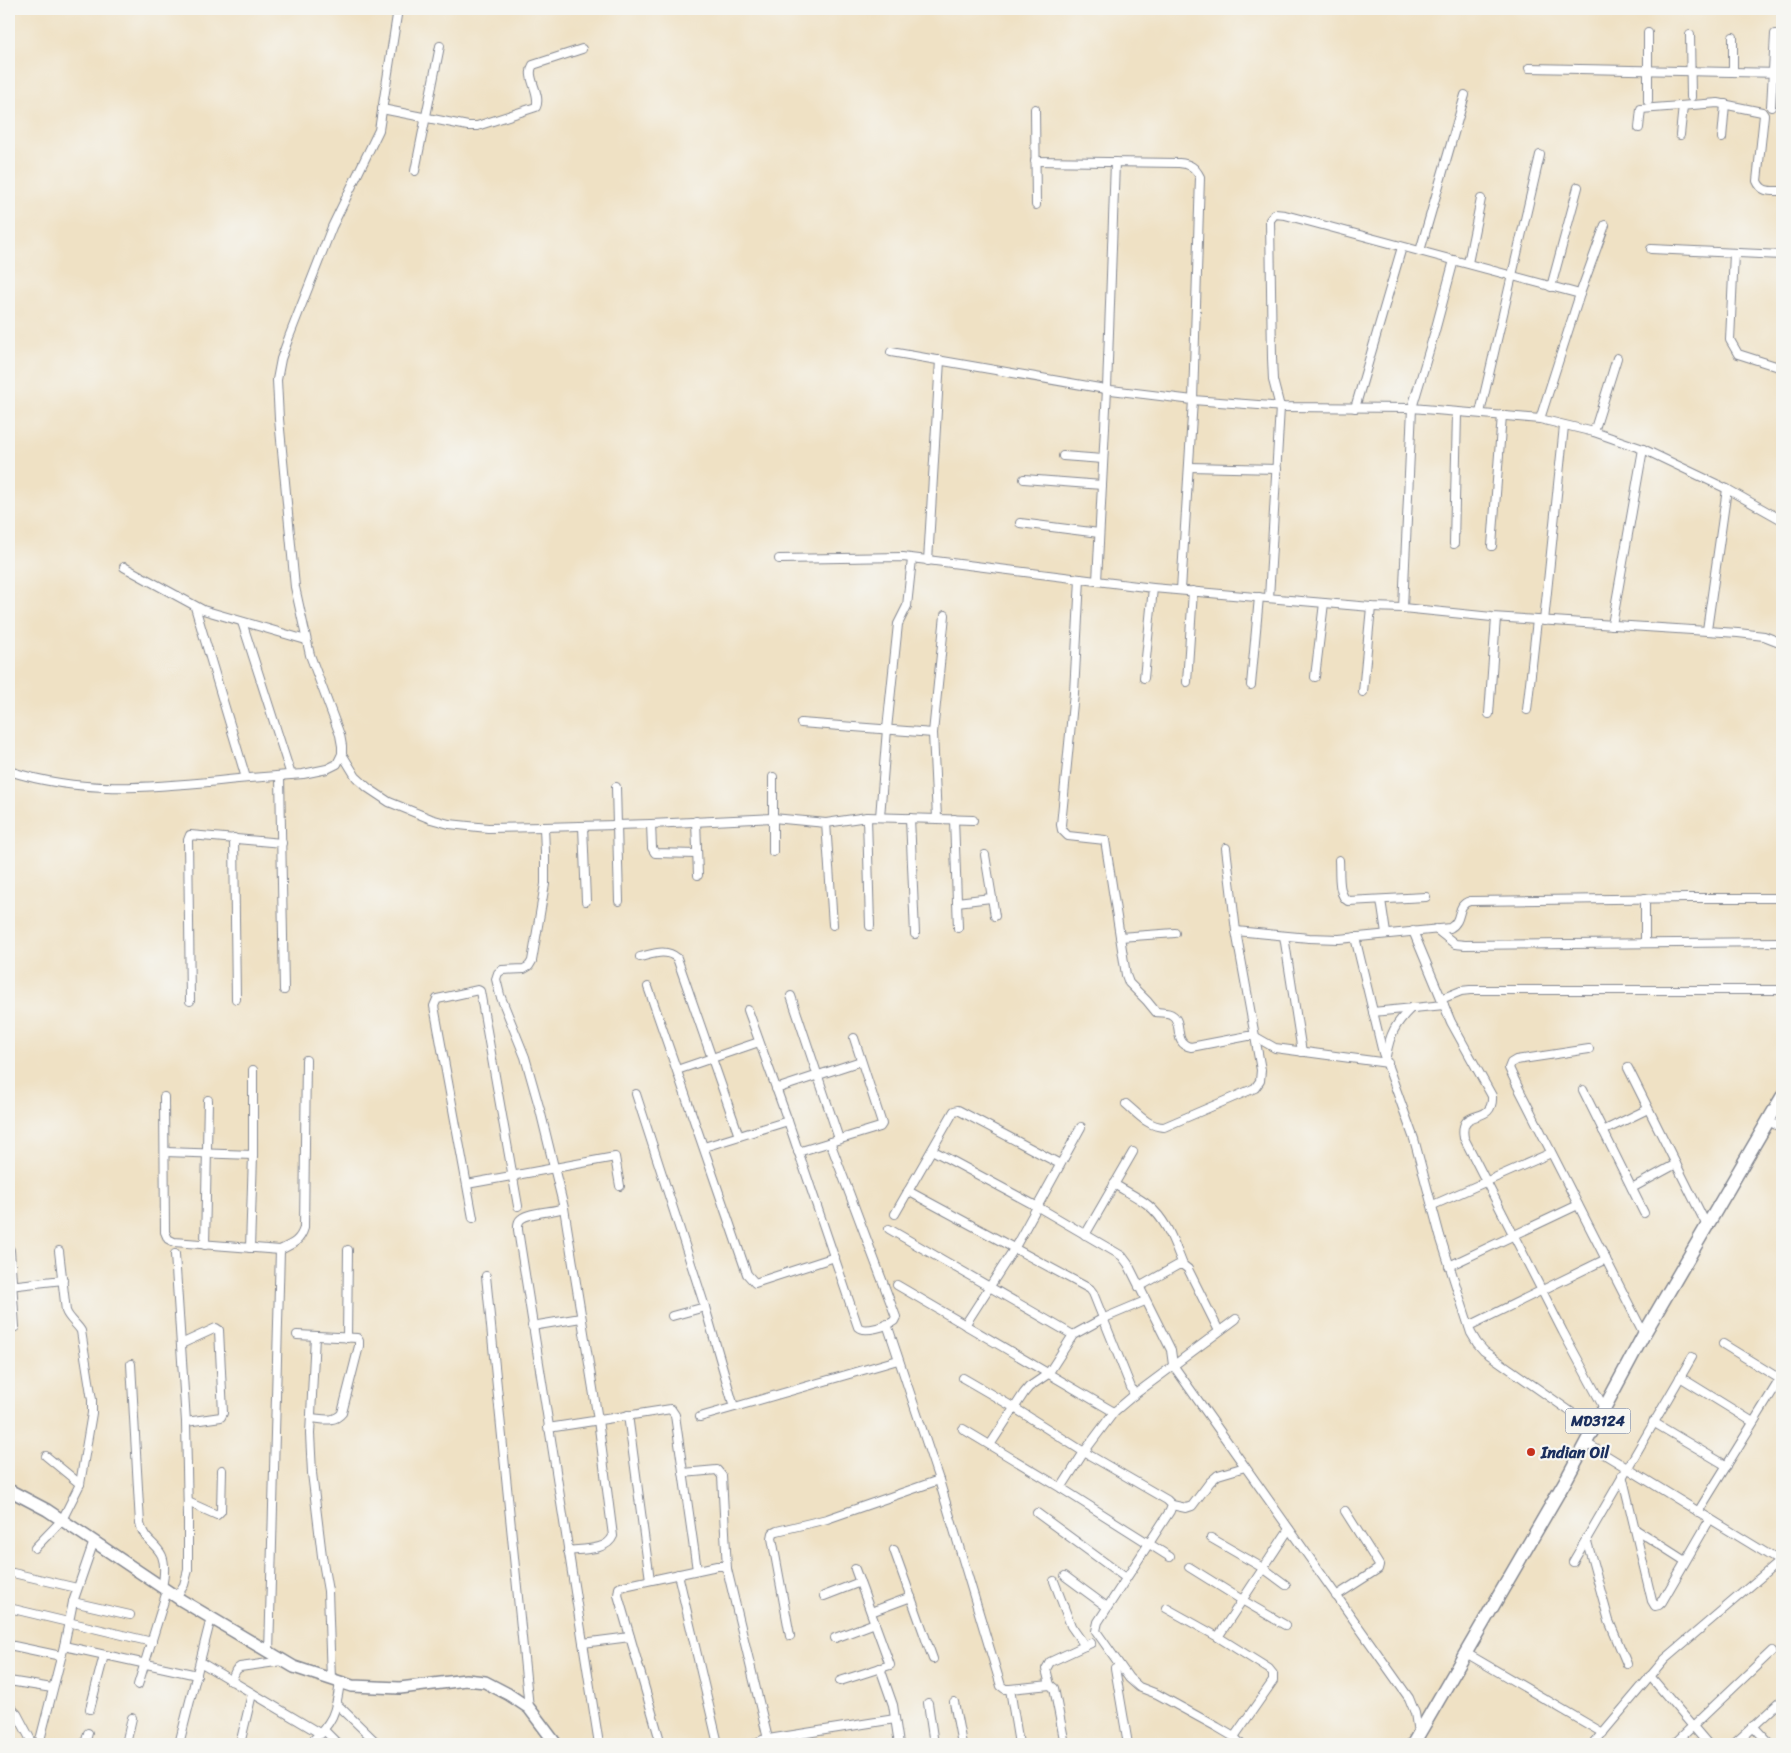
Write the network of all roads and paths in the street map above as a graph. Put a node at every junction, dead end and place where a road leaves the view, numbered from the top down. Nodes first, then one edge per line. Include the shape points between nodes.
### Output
1 (398, 9) edge
2 (1648, 33) dead end
3 (1775, 34) dead end
4 (1690, 35) dead end
5 (1733, 37) dead end
6 (440, 46) dead end
7 (582, 49) dead end
8 (1529, 68) dead end
9 (1648, 71) junction
10 (1690, 71) junction
11 (1733, 72) junction
12 (1773, 73) junction
13 (1782, 73) edge
14 (1465, 95) dead end
15 (1691, 97) dead end
16 (1648, 100) dead end
17 (1725, 104) junction
18 (1683, 106) junction
19 (1771, 107) dead end
20 (382, 109) junction
21 (1035, 109) dead end
22 (427, 118) junction
23 (1639, 128) dead end
24 (1680, 135) dead end
25 (1722, 138) dead end
26 (1540, 155) dead end
27 (1035, 161) junction
28 (1115, 162) junction
29 (415, 171) dead end
30 (1578, 187) dead end
31 (1782, 191) edge
32 (1481, 199) dead end
33 (1036, 205) dead end
34 (1605, 225) dead end
35 (1402, 247) junction
36 (1651, 249) dead end
37 (1420, 251) junction
38 (1734, 253) junction
39 (1782, 255) edge
40 (1454, 260) junction
41 (1468, 263) junction
42 (1511, 274) junction
43 (1551, 287) junction
44 (1580, 294) junction
45 (891, 352) dead end
46 (1617, 358) dead end
47 (940, 360) junction
48 (1782, 368) edge
49 (1107, 389) junction
50 (1193, 400) junction
51 (1280, 407) junction
52 (1355, 408) junction
53 (1412, 408) junction
54 (1457, 413) junction
55 (1480, 413) junction
56 (1502, 415) junction
57 (1540, 419) junction
58 (1564, 426) junction
59 (1594, 432) junction
60 (1643, 449) junction
61 (1063, 456) dead end
62 (1103, 458) junction
63 (1189, 467) junction
64 (1277, 469) junction
65 (1024, 479) dead end
66 (1102, 485) junction
67 (1727, 489) junction
68 (1782, 518) edge
69 (1020, 523) dead end
70 (1099, 532) junction
71 (1454, 544) dead end
72 (1492, 546) dead end
73 (779, 559) dead end
74 (912, 559) junction
75 (928, 561) junction
76 (124, 567) dead end
77 (1080, 579) junction
78 (1096, 581) junction
79 (1153, 588) junction
80 (1181, 590) junction
81 (1193, 592) junction
82 (1259, 597) junction
83 (1269, 598) junction
84 (1324, 603) junction
85 (194, 607) junction
86 (1371, 607) junction
87 (1403, 608) junction
88 (945, 615) dead end
89 (1496, 618) junction
90 (1541, 620) junction
91 (242, 622) junction
92 (1612, 625) junction
93 (1707, 630) junction
94 (306, 640) junction
95 (1782, 643) edge
96 (1315, 677) dead end
97 (1144, 678) dead end
98 (1187, 682) dead end
99 (1251, 685) dead end
100 (1363, 692) dead end
101 (1527, 710) dead end
102 (1489, 714) dead end
103 (801, 723) dead end
104 (887, 730) junction
105 (933, 733) junction
106 (342, 754) junction
107 (9, 771) edge
108 (291, 775) junction
109 (280, 776) junction
110 (773, 777) dead end
111 (246, 778) junction
112 (616, 787) dead end
113 (867, 816) junction
114 (773, 818) junction
115 (880, 818) junction
116 (910, 818) junction
117 (937, 818) junction
118 (954, 819) junction
119 (973, 820) dead end
120 (696, 821) junction
121 (826, 823) junction
122 (651, 824) junction
123 (617, 825) junction
124 (583, 826) junction
125 (544, 827) junction
126 (234, 838) junction
127 (282, 843) junction
128 (1226, 848) dead end
129 (773, 852) dead end
130 (697, 854) junction
131 (985, 855) dead end
132 (1338, 860) dead end
133 (698, 875) dead end
134 (1426, 897) dead end
135 (991, 898) junction
136 (1645, 898) junction
137 (1782, 898) edge
138 (1381, 900) junction
139 (586, 901) dead end
140 (620, 901) dead end
141 (957, 902) junction
142 (995, 916) dead end
143 (833, 925) dead end
144 (870, 926) dead end
145 (958, 928) dead end
146 (1436, 929) junction
147 (1236, 931) junction
148 (1413, 931) junction
149 (1175, 933) dead end
150 (915, 934) dead end
151 (1386, 934) junction
152 (1284, 936) junction
153 (1120, 937) junction
154 (1355, 937) junction
155 (1782, 942) edge
156 (1645, 944) junction
157 (640, 957) dead end
158 (648, 987) dead end
159 (284, 990) dead end
160 (1782, 990) edge
161 (792, 996) dead end
162 (236, 999) dead end
163 (190, 1001) dead end
164 (1442, 1002) junction
165 (1410, 1008) junction
166 (748, 1010) dead end
167 (1373, 1012) junction
168 (1254, 1036) junction
169 (854, 1038) dead end
170 (759, 1042) junction
171 (1590, 1049) dead end
172 (1302, 1052) junction
173 (711, 1058) junction
174 (306, 1060) dead end
175 (1387, 1060) junction
176 (861, 1061) junction
177 (1628, 1068) dead end
178 (254, 1070) dead end
179 (677, 1070) junction
180 (818, 1074) junction
181 (776, 1089) junction
182 (1583, 1090) dead end
183 (636, 1094) dead end
184 (164, 1097) dead end
185 (1782, 1097) edge
186 (208, 1100) dead end
187 (1126, 1104) dead end
188 (1648, 1109) junction
189 (788, 1121) junction
190 (1768, 1121) junction
191 (1081, 1127) dead end
192 (1782, 1128) edge
193 (1603, 1131) junction
194 (739, 1136) junction
195 (834, 1141) junction
196 (704, 1148) junction
197 (932, 1150) junction
198 (164, 1152) junction
199 (798, 1152) junction
200 (1133, 1152) dead end
201 (1551, 1153) junction
202 (207, 1154) junction
203 (253, 1155) junction
204 (1060, 1164) junction
205 (1676, 1164) junction
206 (554, 1168) junction
207 (513, 1176) junction
208 (1486, 1181) junction
209 (467, 1184) junction
210 (1114, 1184) junction
211 (620, 1186) dead end
212 (1632, 1188) junction
213 (908, 1191) junction
214 (1433, 1205) junction
215 (1578, 1205) junction
216 (518, 1206) dead end
217 (1038, 1207) junction
218 (564, 1208) junction
219 (1644, 1213) dead end
220 (896, 1214) dead end
221 (473, 1218) dead end
222 (1707, 1226) junction
223 (889, 1229) dead end
224 (1085, 1235) junction
225 (1514, 1236) junction
226 (205, 1245) junction
227 (250, 1248) junction
228 (1014, 1249) junction
229 (10, 1250) edge
230 (280, 1250) junction
231 (348, 1250) dead end
232 (59, 1251) dead end
233 (175, 1254) dead end
234 (835, 1257) junction
235 (1606, 1259) junction
236 (1183, 1265) junction
237 (1449, 1266) junction
238 (486, 1276) dead end
239 (62, 1280) junction
240 (897, 1284) dead end
241 (10, 1286) edge
242 (990, 1286) junction
243 (1139, 1287) junction
244 (1542, 1290) junction
245 (1145, 1301) junction
246 (705, 1307) junction
247 (672, 1316) dead end
248 (581, 1318) junction
249 (1102, 1319) junction
250 (1236, 1319) dead end
251 (887, 1324) junction
252 (965, 1325) junction
253 (532, 1326) junction
254 (1469, 1326) junction
255 (15, 1328) dead end
256 (1219, 1331) junction
257 (1644, 1334) junction
258 (297, 1335) dead end
259 (1073, 1335) junction
260 (315, 1336) junction
261 (347, 1338) junction
262 (182, 1344) junction
263 (1724, 1344) dead end
264 (1692, 1357) dead end
265 (898, 1360) junction
266 (131, 1364) dead end
267 (1173, 1365) junction
268 (1048, 1374) junction
269 (1680, 1377) junction
270 (1781, 1377) edge
271 (963, 1378) dead end
272 (1134, 1395) junction
273 (734, 1407) junction
274 (1013, 1407) junction
275 (1604, 1408) junction
276 (1114, 1412) junction
277 (628, 1415) junction
278 (700, 1417) dead end
279 (311, 1418) junction
280 (598, 1420) junction
281 (186, 1422) junction
282 (1653, 1422) junction
283 (1754, 1422) junction
284 (548, 1428) junction
285 (1594, 1428) junction
286 (963, 1429) dead end
287 (1586, 1443) junction
288 (990, 1446) junction
289 (1084, 1452) junction
290 (46, 1456) dead end
291 (1727, 1466) junction
292 (1245, 1467) junction
293 (222, 1470) dead end
294 (1624, 1472) junction
295 (683, 1473) junction
296 (939, 1480) junction
297 (80, 1484) junction
298 (1061, 1488) junction
299 (9, 1490) edge
300 (188, 1502) junction
301 (1172, 1505) junction
302 (1345, 1511) dead end
303 (1698, 1512) junction
304 (1037, 1513) dead end
305 (1710, 1519) junction
306 (62, 1520) junction
307 (1288, 1529) junction
308 (1635, 1529) junction
309 (1211, 1538) dead end
310 (1586, 1538) junction
311 (94, 1541) junction
312 (1149, 1543) junction
313 (35, 1548) dead end
314 (894, 1550) dead end
315 (568, 1551) junction
316 (1170, 1557) dead end
317 (1781, 1560) edge
318 (1686, 1561) junction
319 (1573, 1562) dead end
320 (1189, 1567) dead end
321 (1263, 1568) junction
322 (855, 1569) dead end
323 (697, 1570) junction
324 (727, 1570) junction
325 (13, 1573) dead end
326 (678, 1574) junction
327 (1065, 1576) dead end
328 (1126, 1578) junction
329 (650, 1580) junction
330 (1054, 1580) dead end
331 (860, 1582) junction
332 (1286, 1585) dead end
333 (77, 1588) junction
334 (169, 1592) junction
335 (824, 1596) dead end
336 (1336, 1596) junction
337 (911, 1597) junction
338 (1242, 1600) junction
339 (73, 1602) junction
340 (1107, 1607) junction
341 (9, 1608) edge
342 (1166, 1608) dead end
343 (871, 1612) junction
344 (130, 1615) dead end
345 (211, 1618) junction
346 (69, 1621) junction
347 (875, 1623) junction
348 (1285, 1624) dead end
349 (790, 1636) dead end
350 (630, 1637) junction
351 (1218, 1637) junction
352 (835, 1638) dead end
353 (152, 1642) junction
354 (583, 1643) junction
355 (9, 1645) edge
356 (64, 1646) junction
357 (1772, 1651) dead end
358 (269, 1653) junction
359 (1466, 1653) junction
360 (104, 1655) junction
361 (61, 1656) junction
362 (933, 1658) dead end
363 (283, 1660) junction
364 (200, 1662) junction
365 (145, 1664) junction
366 (1626, 1664) dead end
367 (880, 1668) junction
368 (1115, 1668) dead end
369 (197, 1675) junction
370 (1650, 1676) junction
371 (9, 1681) edge
372 (231, 1681) junction
373 (336, 1681) junction
374 (840, 1681) dead end
375 (138, 1685) dead end
376 (1050, 1685) junction
377 (52, 1688) junction
378 (1010, 1689) junction
379 (252, 1694) junction
380 (1782, 1700) edge
381 (954, 1702) dead end
382 (928, 1703) dead end
383 (337, 1704) junction
384 (9, 1706) edge
385 (529, 1708) junction
386 (90, 1709) dead end
387 (132, 1718) dead end
388 (895, 1719) junction
389 (1753, 1726) junction
390 (1694, 1727) junction
391 (322, 1732) junction
392 (88, 1733) dead end
393 (1234, 1736) junction
394 (768, 1739) junction
395 (1416, 1740) edge
396 (1600, 1740) edge
397 (33, 1744) edge
398 (39, 1744) edge
399 (85, 1744) edge
400 (126, 1744) edge
401 (179, 1744) edge
402 (240, 1744) edge
403 (309, 1744) edge
404 (338, 1744) edge
405 (378, 1744) edge
406 (556, 1744) edge
407 (599, 1744) edge
408 (660, 1744) edge
409 (718, 1744) edge
410 (754, 1744) edge
411 (899, 1744) edge
412 (934, 1744) edge
413 (962, 1744) edge
414 (1019, 1744) edge
415 (1065, 1744) edge
416 (1128, 1744) edge
417 (1241, 1744) edge
418 (1674, 1744) edge
419 (1708, 1744) edge
420 (1734, 1744) edge
421 (1770, 1744) edge

1 - 20 street
2 - 9 street
3 - 12 street
4 - 10 street
5 - 11 street
6 - 22 street
7 - 22 street via 533,65 531,72 538,101 533,109 477,126
8 - 9 street
9 - 10 street
9 - 16 street
10 - 11 street
10 - 15 street
11 - 12 street
12 - 13 street
12 - 19 street
14 - 37 street
17 - 18 street
17 - 25 street
17 - 31 street via 1756,110 1764,115 1757,181 1763,190
18 - 23 street via 1641,109
18 - 24 street
20 - 22 street
20 - 94 street via 379,130 332,227 307,289 277,380 295,587
21 - 27 street
22 - 29 street
26 - 42 street
27 - 28 street
27 - 33 street
28 - 49 street
28 - 50 street via 1189,164 1200,176
30 - 43 street
32 - 41 street
34 - 44 street
35 - 37 street
35 - 51 street via 1274,214 1270,220 1272,358 1273,380
35 - 52 street
36 - 38 street
37 - 40 street
38 - 39 street
38 - 48 street via 1730,340 1733,348 1738,354
40 - 41 street
40 - 53 street
41 - 42 street
42 - 43 street
42 - 55 street
43 - 44 street
44 - 57 street
45 - 47 street
46 - 59 street
47 - 49 street
47 - 75 street
49 - 50 street
49 - 62 street
50 - 51 street
50 - 63 street
51 - 52 street
51 - 64 street
52 - 53 street
53 - 54 street
53 - 87 street
54 - 55 street
54 - 71 street
55 - 56 street
56 - 57 street
56 - 72 street
57 - 58 street
58 - 59 street
58 - 90 street
59 - 60 street
60 - 67 street
60 - 92 street
61 - 62 street
62 - 66 street
63 - 64 street
63 - 80 street
64 - 83 street
65 - 66 street
66 - 70 street
67 - 68 street
67 - 93 street
69 - 70 street
70 - 78 street
73 - 74 street
74 - 75 street
74 - 104 street via 907,606 898,624
75 - 77 street
76 - 85 street
77 - 78 street
77 - 153 street via 1074,693 1061,825 1068,836 1105,840
78 - 79 street
79 - 80 street
79 - 97 street
80 - 81 street
81 - 82 street
81 - 98 street
82 - 83 street
82 - 99 street
83 - 84 street
84 - 86 street
84 - 96 street
85 - 91 street
85 - 111 street
86 - 87 street
86 - 100 street
87 - 89 street
88 - 105 street
89 - 90 street
89 - 102 street
90 - 92 street
90 - 101 street
91 - 94 street
91 - 108 street
92 - 93 street
93 - 95 street via 1764,636
94 - 106 street via 340,735
103 - 104 street
104 - 105 street
104 - 115 street
105 - 117 street
106 - 108 street via 337,764 327,769
106 - 125 street via 356,777 368,788 389,802 431,819 488,828
107 - 111 street via 52,782 92,787 146,788
108 - 109 street
109 - 111 street
109 - 127 street
110 - 114 street
112 - 123 street
113 - 115 street
113 - 121 street
113 - 144 street
114 - 120 street
114 - 121 street
114 - 129 street
115 - 116 street
116 - 117 street
116 - 150 street
117 - 118 street
118 - 119 street
118 - 141 street
120 - 122 street
120 - 130 street
121 - 143 street
122 - 123 street
122 - 130 street via 655,853
123 - 124 street
123 - 140 street
124 - 125 street
124 - 139 street
125 - 206 street via 545,884 532,961 524,969 502,970 496,979 525,1057
126 - 127 street
126 - 162 street
126 - 163 street via 197,834 190,835 188,840
127 - 159 street
128 - 147 street
130 - 133 street
131 - 135 street
132 - 138 street via 1344,899
134 - 138 street
135 - 141 street
135 - 142 street
136 - 137 street
136 - 146 street via 1470,901 1464,902 1456,924
136 - 156 street
138 - 151 street
141 - 145 street
146 - 148 street
146 - 156 street via 1455,944 1465,945
147 - 152 street
147 - 168 street
148 - 151 street
148 - 164 street
149 - 153 street
151 - 154 street
152 - 154 street
152 - 172 street
153 - 168 street via 1129,983 1156,1012 1175,1017 1186,1046
154 - 167 street
155 - 156 street
157 - 173 street via 665,951 677,958
158 - 179 street
160 - 164 street via 1470,990 1461,991
161 - 180 street
164 - 165 street
164 - 208 street via 1492,1096 1493,1105 1489,1111 1469,1119 1462,1130
165 - 167 street
165 - 175 street via 1389,1038
166 - 170 street
167 - 175 street
168 - 172 street via 1275,1048
168 - 187 street via 1261,1070 1260,1081 1255,1088 1164,1127 1150,1124
169 - 176 street
170 - 173 street
170 - 181 street
171 - 201 street via 1530,1057 1511,1063 1512,1076
172 - 175 street
173 - 179 street
173 - 194 street
174 - 230 street via 304,1228 294,1244
175 - 214 street
176 - 180 street
176 - 195 street via 882,1124
177 - 188 street
178 - 203 street
179 - 196 street
180 - 181 street
180 - 195 street
181 - 189 street
182 - 193 street
183 - 246 street
184 - 198 street
185 - 190 main road, MD3124
186 - 202 street
188 - 193 street
188 - 205 street
189 - 194 street
189 - 199 street
190 - 192 street
190 - 222 main road, MD3124
191 - 204 street
193 - 212 street
194 - 196 street
195 - 199 street
195 - 251 street via 896,1317
196 - 234 street via 751,1280 755,1283
197 - 204 street via 954,1111 958,1110
197 - 213 street
197 - 217 street
198 - 202 street
198 - 226 street via 165,1232 168,1239
199 - 234 street
200 - 210 street
201 - 208 street
201 - 215 street
202 - 203 street
202 - 226 street
203 - 227 street
204 - 217 street
205 - 212 street
205 - 222 street
206 - 207 street
206 - 211 street via 615,1157
206 - 218 street
207 - 209 street
207 - 209 street via 478,990 442,998 434,1006
207 - 216 street
208 - 214 street
208 - 225 street
209 - 221 street
210 - 224 street
210 - 236 street via 1147,1204 1159,1216
212 - 219 street
213 - 220 street
213 - 228 street
214 - 237 street
215 - 225 street
215 - 235 street
217 - 224 street
217 - 228 street
218 - 248 street
218 - 253 street via 528,1216 518,1224
222 - 257 main road, MD3124
223 - 242 street
224 - 243 street via 1125,1260
225 - 237 street
225 - 244 street
226 - 227 street
227 - 230 street
228 - 242 street
228 - 249 street via 1090,1289
229 - 241 street
230 - 358 street
231 - 261 street
232 - 239 street
233 - 262 street
234 - 251 street via 858,1328 864,1330
235 - 244 street
235 - 257 street
236 - 243 street
236 - 256 street
237 - 254 street
238 - 385 street
239 - 241 street
239 - 297 street via 68,1316 81,1332 92,1400
240 - 252 street
241 - 255 street
242 - 252 street
242 - 259 street
243 - 245 street
244 - 254 street
244 - 275 street
245 - 249 street
245 - 267 street via 1171,1350
246 - 247 street
246 - 273 street
248 - 253 street
248 - 280 street
249 - 259 street
249 - 272 street
250 - 256 street
251 - 265 street
252 - 268 street
253 - 284 street
254 - 285 street via 1484,1351
256 - 267 street
257 - 275 main road, MD3124
258 - 260 street
259 - 268 street
260 - 261 street
260 - 279 street
261 - 279 street via 357,1338 359,1346 342,1413 334,1420
262 - 281 street
262 - 281 street via 210,1330 219,1330 221,1417
263 - 270 street
264 - 269 street
265 - 273 street
265 - 296 street
266 - 334 street via 140,1524 148,1541 162,1557
267 - 272 street
267 - 292 street
268 - 274 street via 1029,1387
268 - 276 street
269 - 282 street
269 - 283 street
270 - 283 street
271 - 274 street
272 - 276 street
273 - 278 street
274 - 288 street
274 - 289 street
275 - 285 main road, MD3124
276 - 289 street
277 - 280 street
277 - 295 street via 671,1409 675,1415
277 - 329 street
279 - 373 street via 313,1490 328,1591
280 - 284 street
280 - 315 street via 613,1536 605,1546
281 - 300 street
282 - 291 street
282 - 294 street
283 - 291 street
284 - 315 street
285 - 287 main road, MD3124
286 - 288 street
287 - 294 street
287 - 359 main road, MD3124
288 - 298 street
289 - 298 street
289 - 301 street
290 - 297 street
291 - 303 street
292 - 301 street via 1218,1475 1192,1506
292 - 307 street
293 - 300 street via 220,1514
294 - 303 street
294 - 308 street
294 - 310 street
295 - 323 street
295 - 324 street via 717,1470 722,1476
296 - 349 street via 827,1520 773,1533
296 - 378 street via 1001,1686
297 - 306 street
298 - 312 street
299 - 306 main road
300 - 334 street via 188,1570 184,1584
301 - 312 street
302 - 336 street via 1379,1565 1378,1569
303 - 305 street
304 - 328 street
305 - 317 street
305 - 318 street
306 - 311 main road
306 - 313 street
307 - 321 street
307 - 336 street
308 - 318 street
308 - 318 street via 1655,1606 1662,1602
309 - 321 street
310 - 319 street
310 - 366 street via 1609,1621
311 - 333 street
311 - 334 main road
312 - 316 street
312 - 328 street
314 - 337 street
315 - 354 street
317 - 370 street via 1665,1659
320 - 338 street
321 - 332 street
321 - 338 street
322 - 331 street
323 - 324 street via 724,1566
323 - 326 street
324 - 394 street
325 - 333 street
326 - 329 street
326 - 409 street
327 - 340 street
328 - 340 street
329 - 350 street via 619,1588 618,1595
330 - 376 street via 1071,1626 1088,1644 1050,1662 1046,1668
331 - 335 street
331 - 343 street
333 - 339 street
334 - 345 main road
334 - 353 street
336 - 395 street via 1409,1698
337 - 343 street
337 - 362 street
338 - 348 street
338 - 351 street
339 - 344 street
339 - 346 street
340 - 393 street via 1096,1631 1129,1678 1139,1687
341 - 346 street
342 - 351 street
343 - 347 street
345 - 358 main road
345 - 364 street
346 - 353 street
346 - 356 street
347 - 352 street
347 - 367 street via 890,1665
350 - 354 street
350 - 408 street
351 - 393 street via 1273,1674 1273,1681
353 - 365 street
354 - 407 street
355 - 361 street
356 - 360 street
356 - 361 street
357 - 390 street
358 - 363 main road
359 - 395 main road, MD3124
359 - 396 street
360 - 365 street
360 - 386 street
361 - 377 street
363 - 372 street via 240,1667
363 - 373 main road
364 - 369 street
364 - 372 street
365 - 369 street
365 - 375 street
367 - 374 street
367 - 388 street
368 - 416 street
369 - 401 street
370 - 390 street
370 - 396 street
371 - 377 street
372 - 379 street
373 - 383 street
373 - 385 main road via 352,1686 400,1688 466,1680 485,1682
376 - 378 street
376 - 415 street via 1054,1688
377 - 398 street
378 - 414 street
379 - 391 street
379 - 402 street
380 - 389 street
381 - 413 street
382 - 412 street
383 - 391 street
383 - 405 street
384 - 397 street
385 - 406 main road
387 - 400 street
388 - 394 street
388 - 411 street
389 - 420 street
389 - 421 street
390 - 418 street
390 - 419 street
391 - 403 street
391 - 404 street
392 - 399 street
393 - 417 street
394 - 410 street

